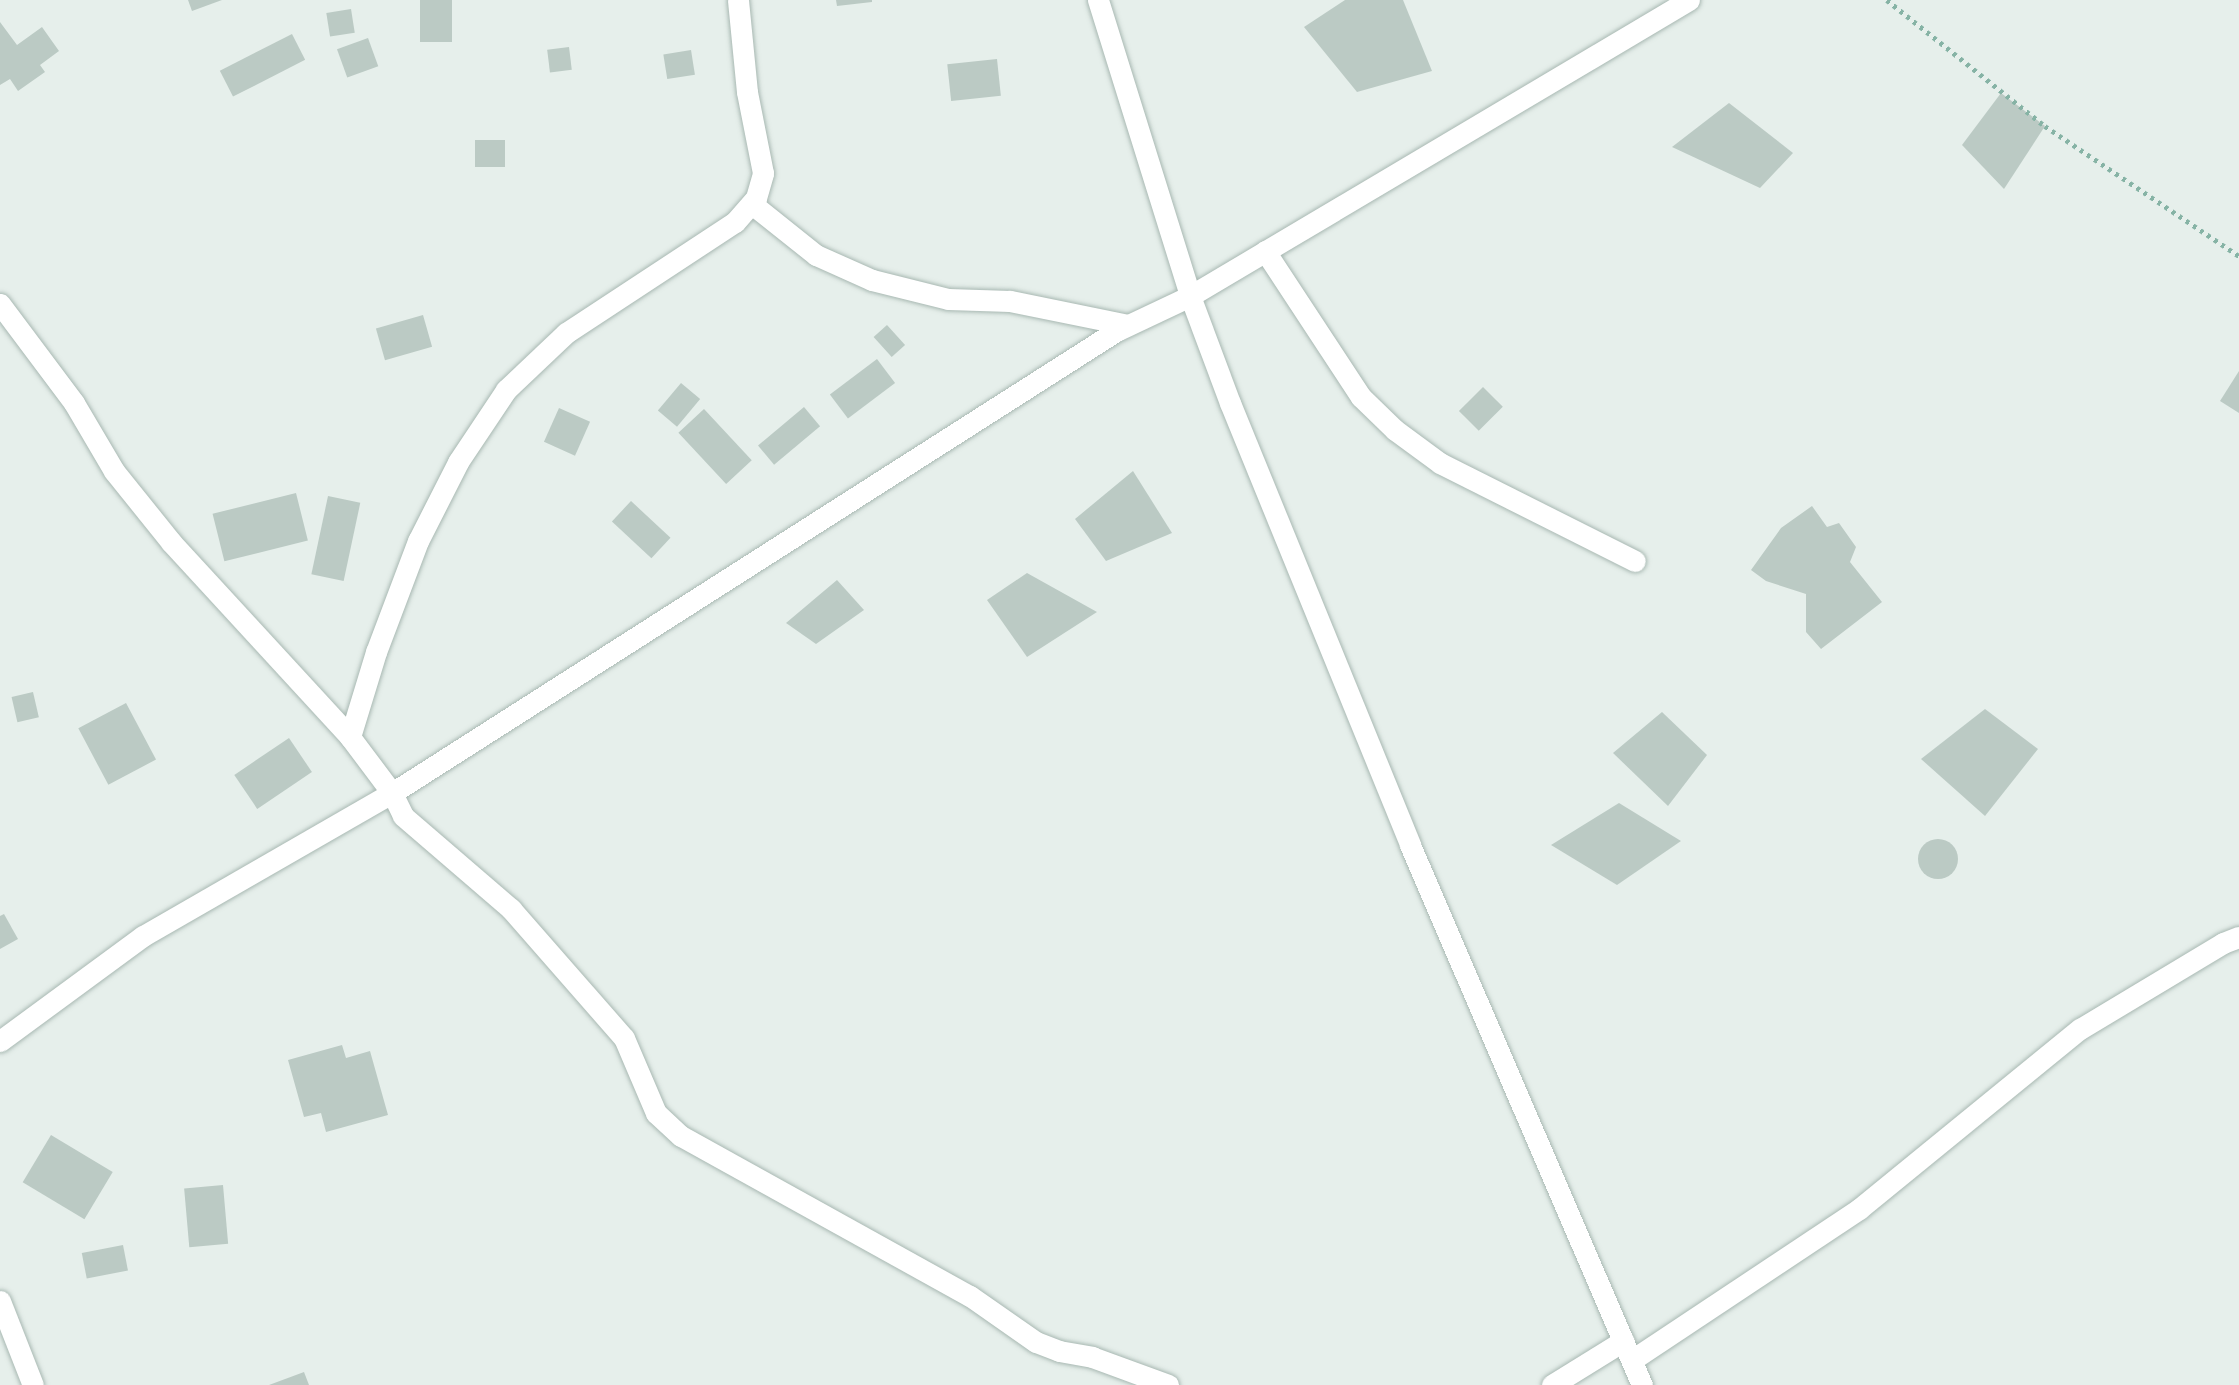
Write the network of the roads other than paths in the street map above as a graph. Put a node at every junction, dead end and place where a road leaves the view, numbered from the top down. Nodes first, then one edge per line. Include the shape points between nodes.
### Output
1 (738, 0) edge
2 (1098, 0) edge
3 (1689, 0) edge
4 (752, 204) junction
5 (1265, 251) junction
6 (1190, 296) junction
7 (3, 311) edge
8 (1128, 326) junction
9 (1634, 561) dead end
10 (350, 737) junction
11 (392, 793) junction
12 (2239, 937) edge
13 (0, 1041) edge
14 (0, 1301) edge
15 (1628, 1350) junction
16 (33, 1385) edge
17 (1168, 1385) edge
18 (1552, 1385) edge
19 (1642, 1385) edge

1 - 4 street via 747,92 763,173
2 - 6 street
3 - 5 street
4 - 8 street via 816,255 873,280 948,299 1010,301
4 - 10 street via 735,222 566,332 506,390 458,462 418,541
5 - 6 street
5 - 9 street via 1361,397 1395,430 1440,463
6 - 8 street
6 - 15 street via 1309,602
7 - 10 street via 74,403 122,482
8 - 11 street
10 - 11 street
11 - 13 street via 143,936
11 - 17 street via 403,816 512,909 624,1038 656,1113 681,1136 970,1296 1036,1342
12 - 15 street via 2080,1029 1859,1209
14 - 16 street
15 - 18 street
15 - 19 street

